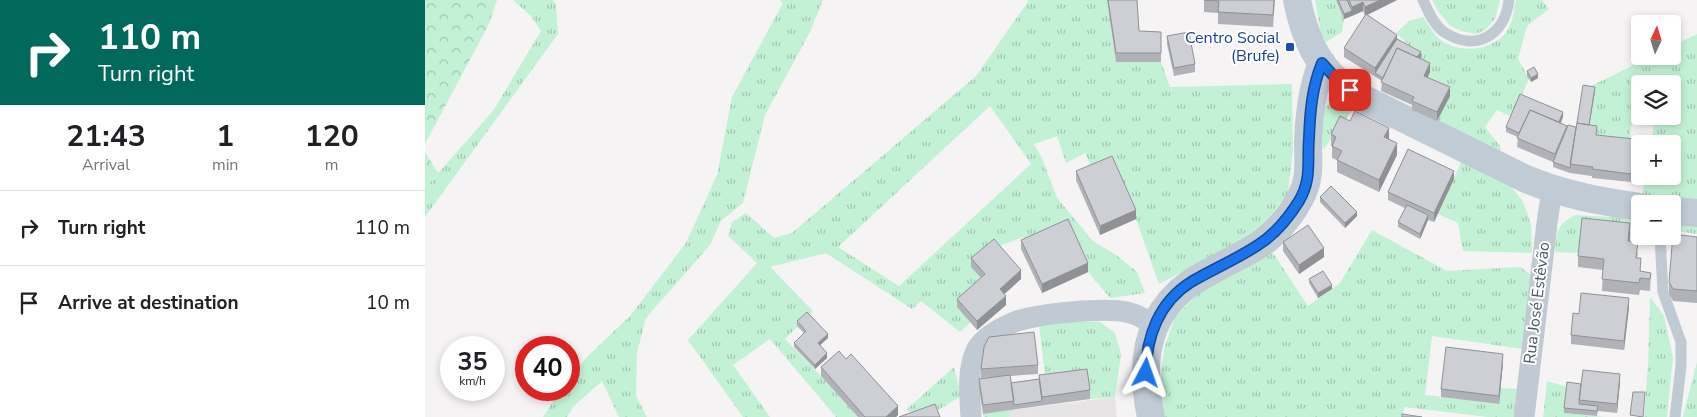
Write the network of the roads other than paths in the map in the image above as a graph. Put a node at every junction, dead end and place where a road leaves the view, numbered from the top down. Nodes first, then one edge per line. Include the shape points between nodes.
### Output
1 (1297, 0) edge
2 (1423, 0) edge
3 (1509, 0) edge
4 (1322, 63) junction
5 (1552, 190) junction
6 (1631, 206) edge
7 (1681, 212) edge
8 (1697, 213) edge
9 (1660, 245) edge
10 (1155, 324) junction
11 (971, 417) edge
12 (1151, 417) edge
13 (1524, 417) edge
14 (1675, 417) edge

1 - 4 street via 1309,42
2 - 3 lane via 1443,32 1475,41 1489,38 1500,26
4 - 5 street via 1338,81 1362,98
4 - 10 street via 1315,79 1311,105 1308,179 1299,200 1283,223 1259,245 1190,283 1169,300
5 - 6 street
5 - 13 street, Rua José Estêvão
7 - 8 street
9 - 14 lane via 1663,292 1681,342
10 - 11 street via 1130,313 1100,310 1019,321 1001,328 986,338 975,352 971,370
10 - 12 street via 1146,354 1145,392

